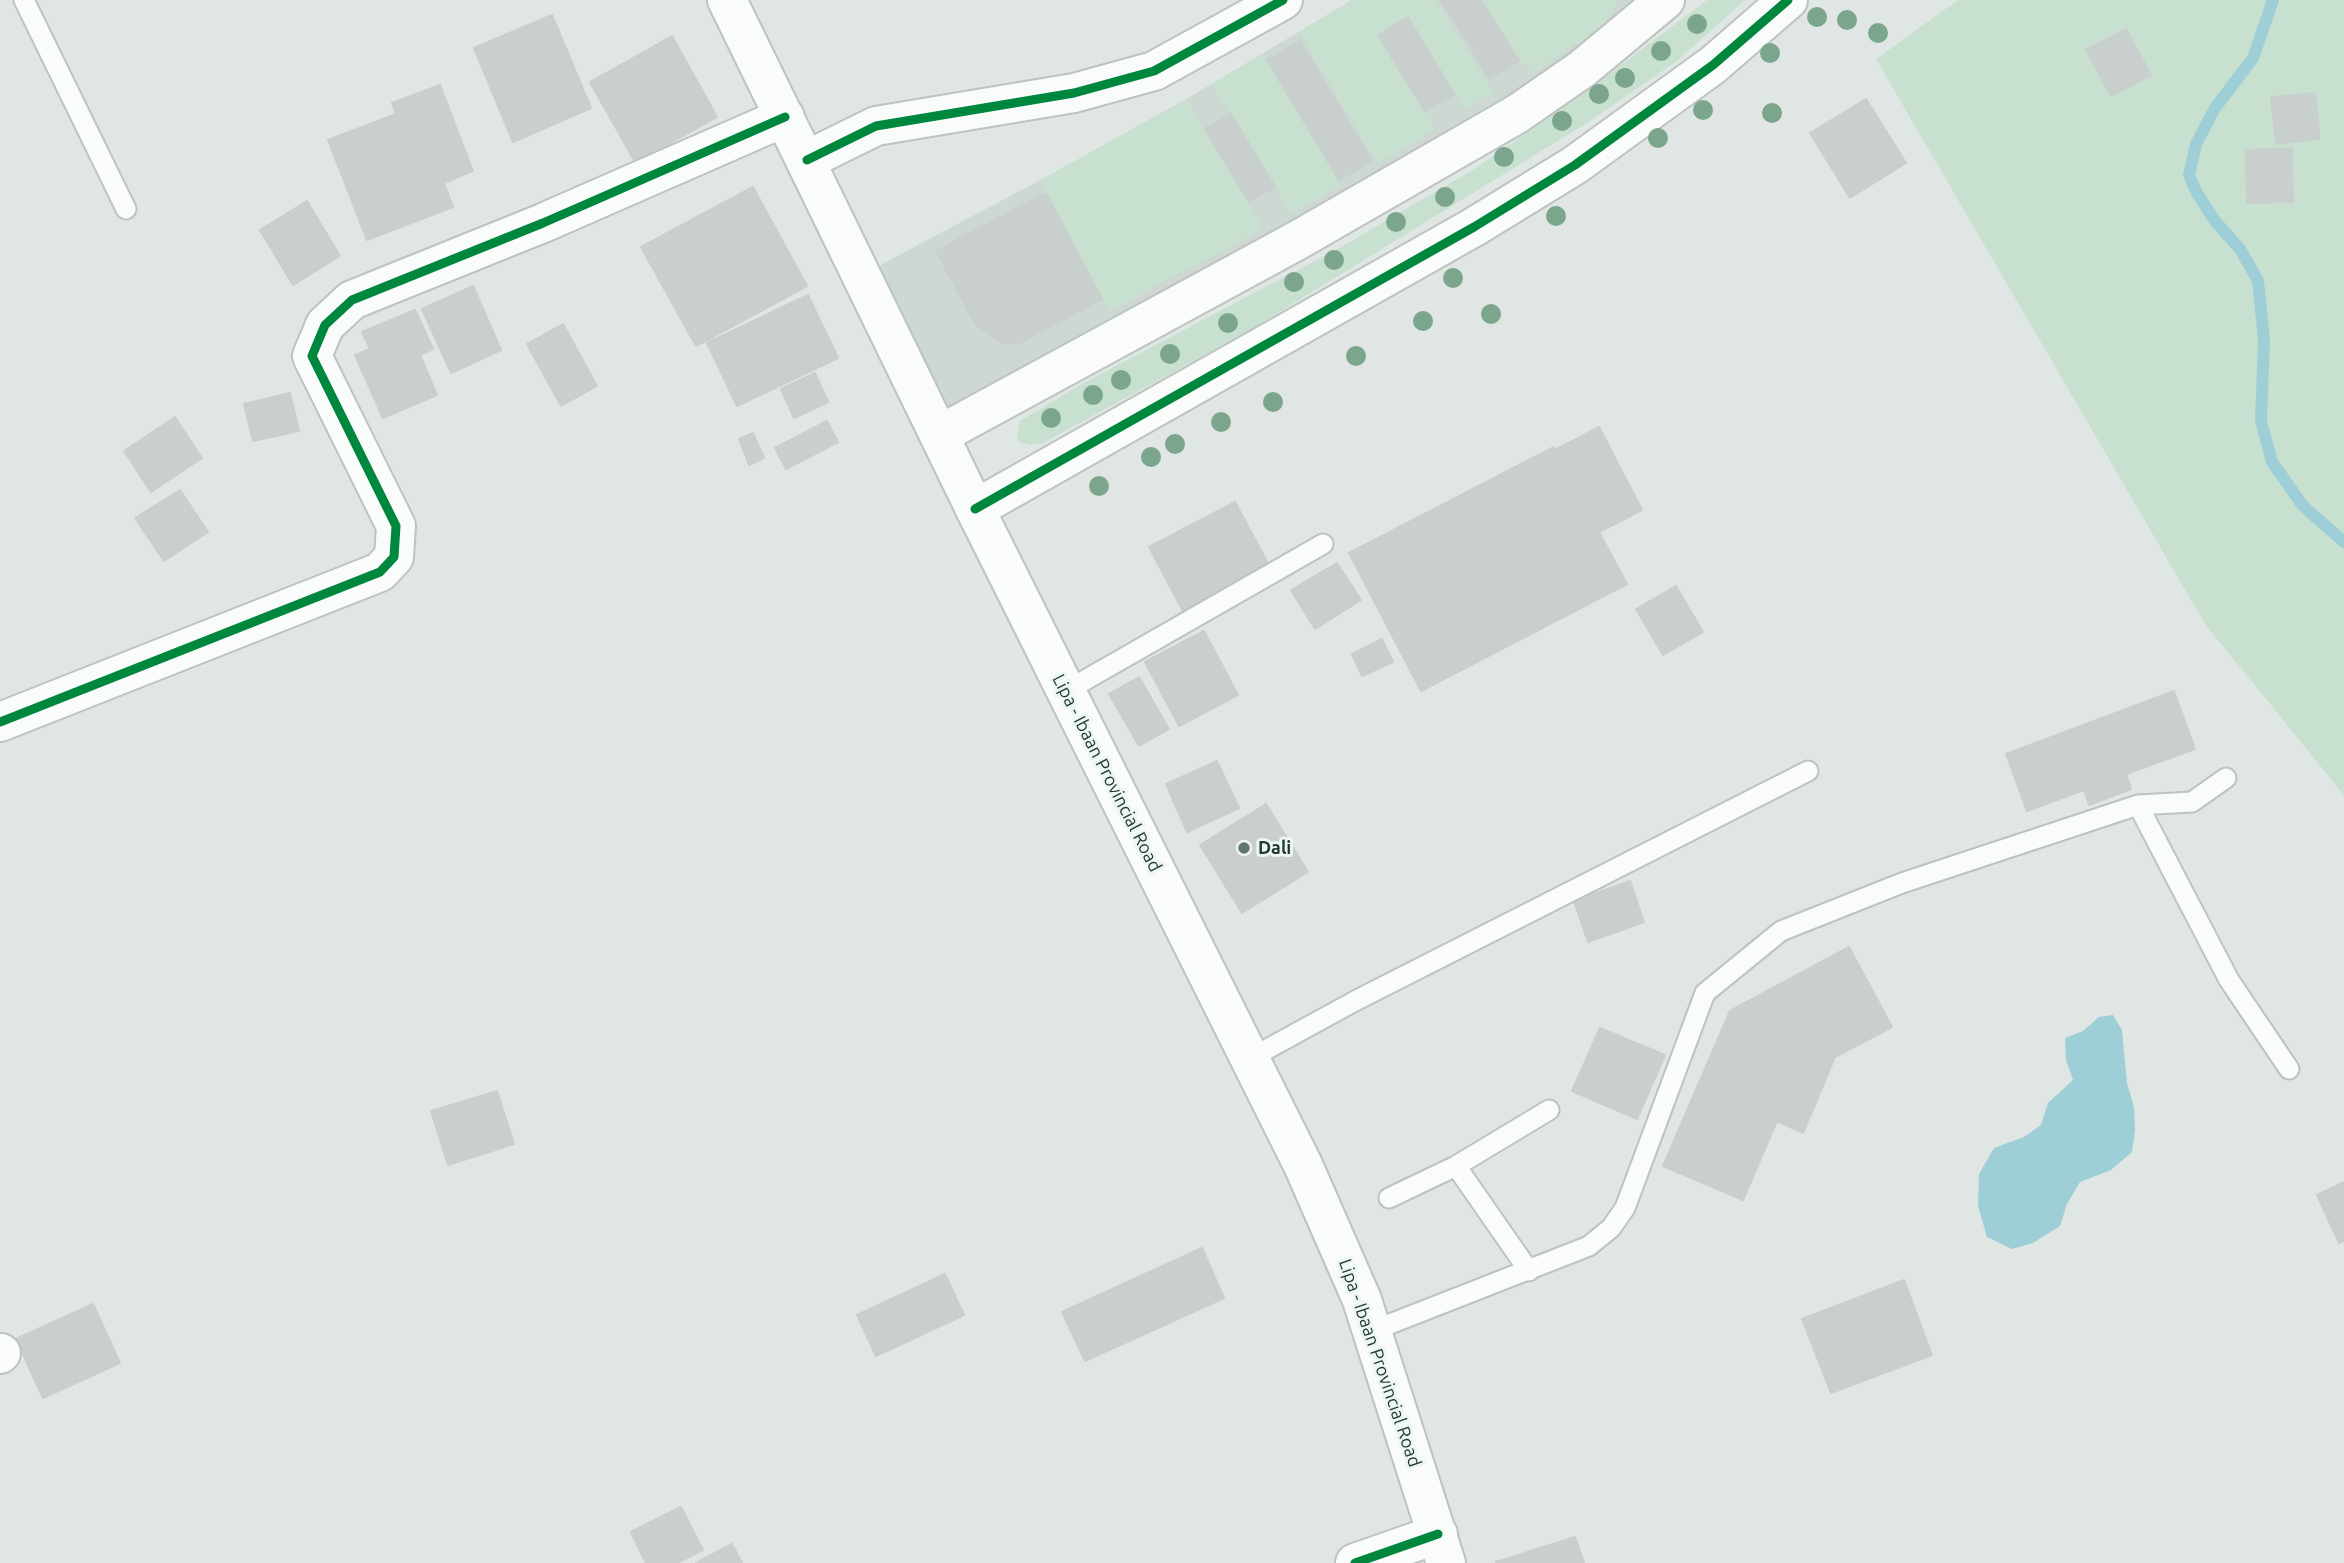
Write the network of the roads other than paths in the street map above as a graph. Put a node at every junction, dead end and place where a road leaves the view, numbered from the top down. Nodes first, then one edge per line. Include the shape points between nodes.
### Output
1 (24, 0) edge
2 (727, 0) edge
3 (1283, 0) edge
4 (1788, 0) edge
5 (1657, 3) edge
6 (785, 117) junction
7 (807, 160) junction
8 (126, 209) dead end
9 (939, 435) junction
10 (975, 509) junction
11 (1323, 544) dead end
12 (1066, 691) junction
13 (0, 722) edge
14 (1808, 771) dead end
15 (2226, 778) dead end
16 (2138, 805) junction
17 (1249, 1059) junction
18 (2289, 1069) dead end
19 (1549, 1110) dead end
20 (1456, 1166) junction
21 (1389, 1198) dead end
22 (1529, 1271) junction
23 (1373, 1331) junction
24 (1442, 1549) edge
25 (1355, 1563) edge

1 - 8 lane
2 - 6 street, Lipa - Ibaan Provincial Road
3 - 7 street via 1154,71 1074,93 876,126
4 - 10 street via 1713,65 1575,165 1474,227
5 - 9 street via 1582,69 1517,114 1298,240
6 - 7 street, Lipa - Ibaan Provincial Road
6 - 13 street via 543,223 352,299 325,325 312,356 396,526 394,556 380,572
7 - 9 street, Lipa - Ibaan Provincial Road
9 - 10 street, Lipa - Ibaan Provincial Road
10 - 12 street, Lipa - Ibaan Provincial Road
11 - 12 lane
12 - 17 street, Lipa - Ibaan Provincial Road
14 - 17 lane
15 - 16 lane via 2192,802
16 - 18 lane via 2229,980
16 - 22 lane via 1902,883 1782,931 1705,993 1625,1208 1611,1228 1589,1246
17 - 23 street, Lipa - Ibaan Provincial Road via 1303,1165
19 - 20 lane
20 - 21 lane
20 - 22 lane
22 - 23 lane
23 - 24 street, Lipa - Ibaan Provincial Road
24 - 25 street

